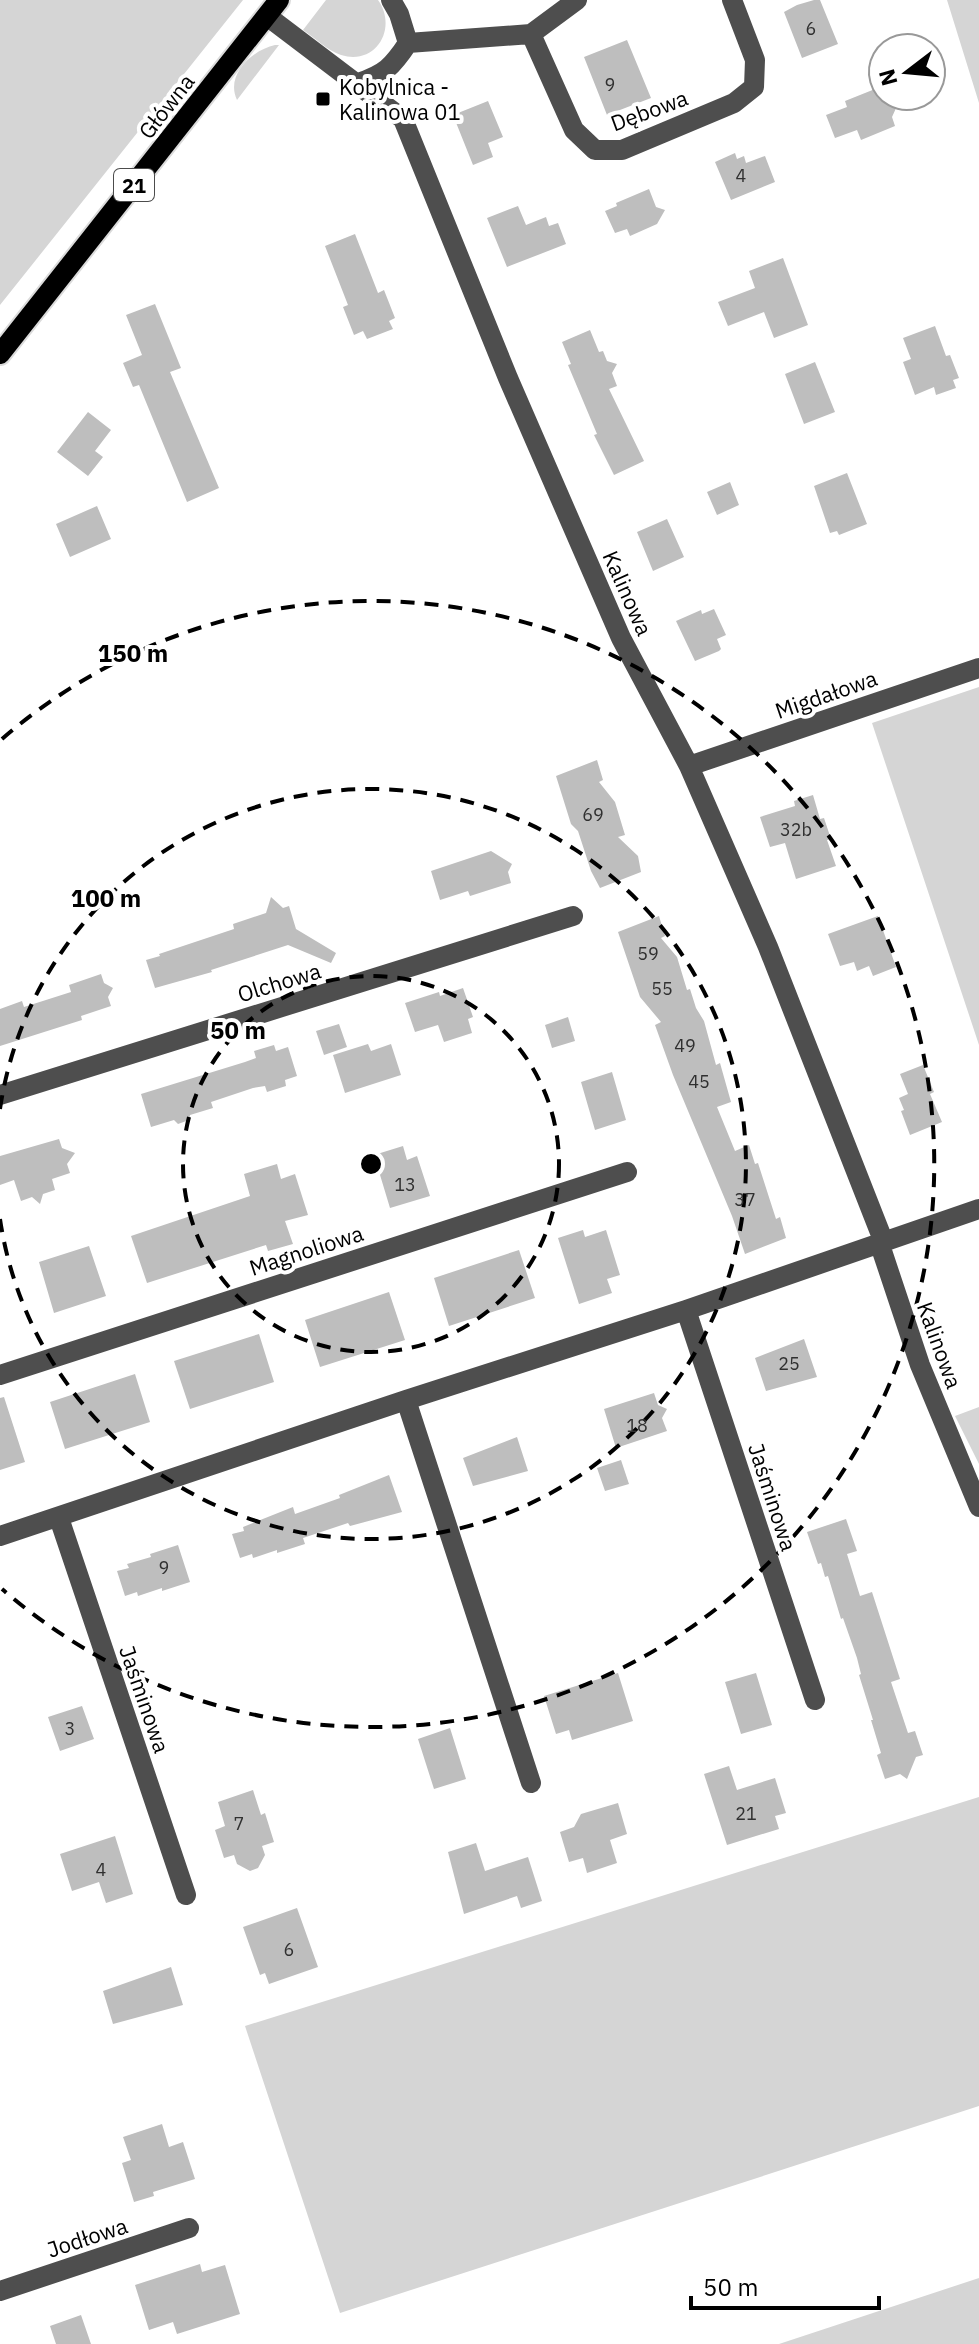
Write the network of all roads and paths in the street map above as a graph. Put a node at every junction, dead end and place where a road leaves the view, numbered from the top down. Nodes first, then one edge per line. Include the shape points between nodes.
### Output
1 (391, 0) edge
2 (577, 0) edge
3 (732, 0) edge
4 (273, 8) edge
5 (531, 34) junction
6 (408, 43) junction
7 (358, 83) junction
8 (0, 354) edge
9 (979, 668) edge
10 (689, 766) junction
11 (573, 916) dead end
12 (0, 1095) edge
13 (627, 1172) dead end
14 (979, 1209) edge
15 (881, 1241) junction
16 (686, 1310) junction
17 (0, 1375) edge
18 (406, 1400) junction
19 (979, 1507) edge
20 (59, 1518) junction
21 (0, 1536) edge
22 (815, 1700) dead end
23 (531, 1783) dead end
24 (186, 1895) dead end
25 (189, 2228) dead end
26 (0, 2291) edge

1 - 6 street
2 - 5 street
3 - 5 street, Dębowa via 755,60 754,87 734,103 622,150 595,150 574,130
4 - 7 street, Kalinowa
4 - 8 main road, Główna / 21
5 - 6 street
6 - 7 street via 382,75
7 - 10 street, Kalinowa via 403,119 621,638
9 - 10 street, Migdałowa
10 - 15 street, Kalinowa via 768,947
11 - 12 street, Olchowa
13 - 17 street, Magnoliowa
14 - 15 street
15 - 16 street
15 - 19 street, Kalinowa via 920,1365
16 - 18 street
16 - 22 street, Jaśminowa
18 - 20 street
18 - 23 street
20 - 21 street
20 - 24 street, Jaśminowa
25 - 26 street, Jodłowa

